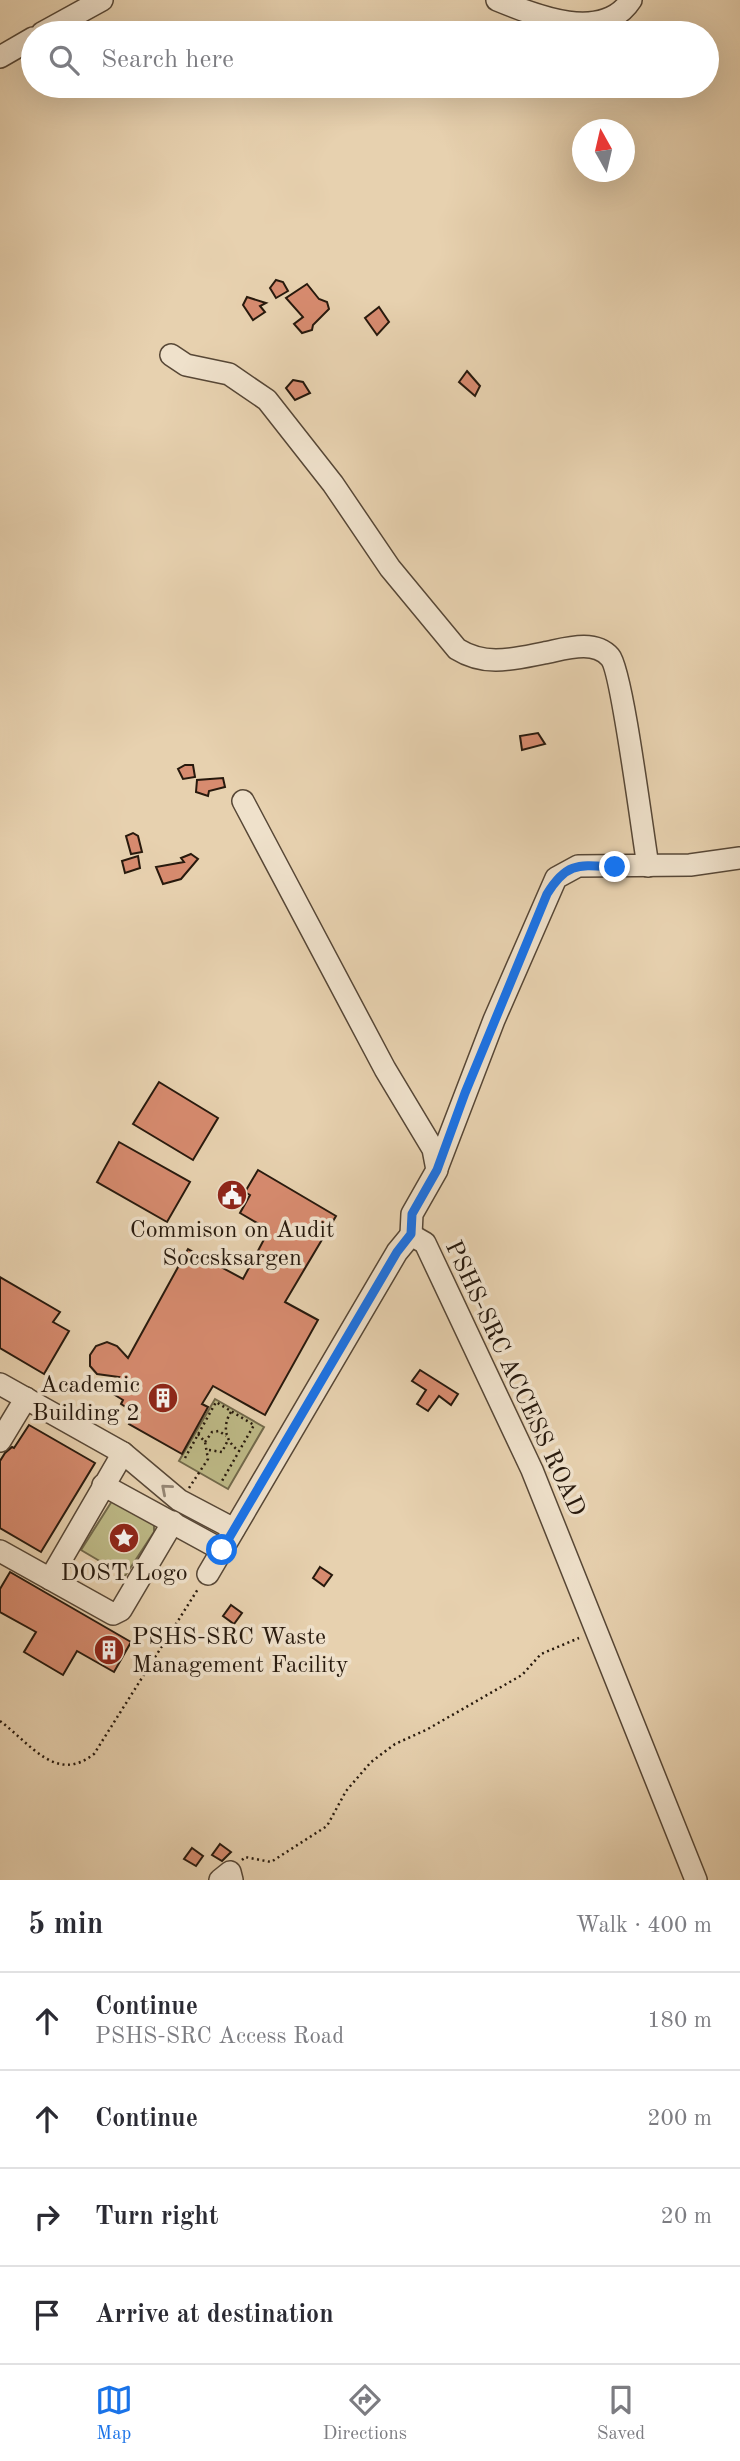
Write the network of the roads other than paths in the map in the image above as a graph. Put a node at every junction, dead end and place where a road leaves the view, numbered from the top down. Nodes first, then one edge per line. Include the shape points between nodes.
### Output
1 (102, 0) edge
2 (497, 0) edge
3 (631, 0) edge
4 (64, 21) edge
5 (578, 21) edge
6 (604, 21) edge
7 (21, 45) edge
8 (0, 57) edge
9 (171, 355) dead end
10 (243, 801) dead end
11 (740, 859) edge
12 (648, 866) junction
13 (438, 1166) junction
14 (411, 1234) junction
15 (0, 1384) edge
16 (26, 1398) junction
17 (0, 1441) edge
18 (123, 1453) junction
19 (103, 1485) junction
20 (173, 1522) junction
21 (234, 1529) junction
22 (222, 1550) junction
23 (0, 1551) edge
24 (208, 1574) road end
25 (50, 1579) junction
26 (696, 1880) edge

1 - 4 street
2 - 5 street
3 - 6 street via 614,19
7 - 8 street
9 - 12 street via 186,365 229,374 267,400 333,484 390,568 457,649 472,658 493,661 580,647 600,650 611,658
10 - 13 street via 385,1069 433,1149
11 - 12 street
12 - 13 street via 578,866 556,878 494,1020
13 - 14 street via 412,1214
14 - 21 street, PSHS-SRC ACCESS ROAD
14 - 26 street, PSHS-SRC ACCESS ROAD via 422,1239 429,1251 532,1470
15 - 16 street
16 - 17 street
16 - 18 street
18 - 19 street
21 -> 18 street via 179,1500
19 - 20 street
19 - 25 street
20 - 22 street
20 - 25 street via 117,1613 110,1614
21 - 22 street, PSHS-SRC ACCESS ROAD
22 - 24 street, PSHS-SRC ACCESS ROAD
23 - 25 street

